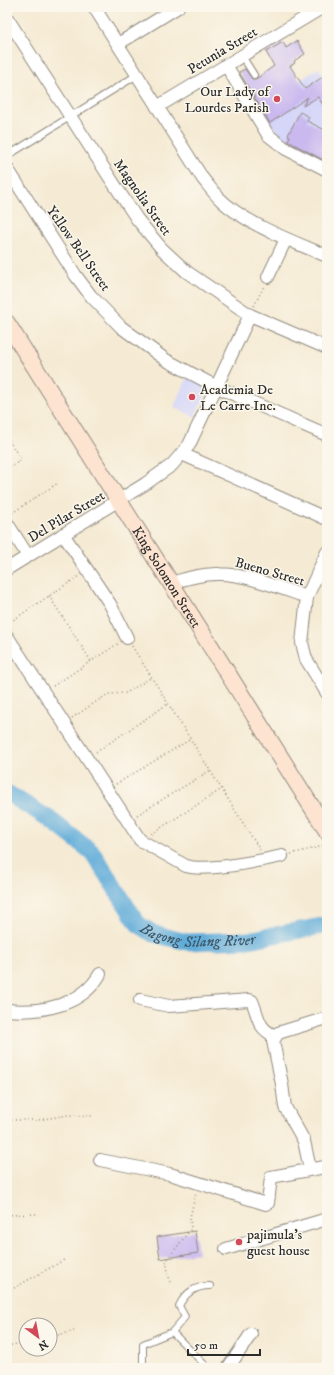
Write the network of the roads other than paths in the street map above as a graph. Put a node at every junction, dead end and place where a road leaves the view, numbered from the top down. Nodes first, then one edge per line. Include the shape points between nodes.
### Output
1 (94, 7) edge
2 (178, 7) edge
3 (323, 7) edge
4 (7, 18) edge
5 (118, 44) junction
6 (242, 56) junction
7 (226, 65) junction
8 (137, 75) junction
9 (254, 75) dead end
10 (157, 107) junction
11 (70, 116) junction
12 (7, 156) edge
13 (7, 168) edge
14 (327, 170) edge
15 (286, 239) junction
16 (327, 256) edge
17 (268, 277) road end
18 (250, 315) junction
19 (7, 323) edge
20 (327, 348) edge
21 (215, 386) junction
22 (327, 435) edge
23 (182, 454) junction
24 (119, 500) junction
25 (9, 518) edge
26 (327, 519) edge
27 (63, 534) junction
28 (327, 552) edge
29 (28, 556) junction
30 (7, 569) edge
31 (171, 583) junction
32 (307, 598) junction
33 (7, 636) edge
34 (127, 638) road end
35 (327, 693) edge
36 (327, 831) edge
37 (282, 856) road end
38 (100, 974) dead end
39 (140, 1000) dead end
40 (7, 1010) edge
41 (327, 1018) edge
42 (275, 1036) junction
43 (100, 1160) dead end
44 (325, 1167) dead end
45 (310, 1169) junction
46 (327, 1219) edge
47 (226, 1249) dead end
48 (210, 1286) dead end
49 (172, 1332) junction
50 (251, 1334) dead end
51 (143, 1368) edge
52 (208, 1368) edge
53 (228, 1368) edge

1 - 5 street
2 - 5 street
3 - 6 street, Petunia Street
4 - 11 street, Magnolia Street
5 - 8 street
6 - 7 street, Petunia Street
6 - 9 lane
7 - 10 street, Petunia Street
7 - 14 street via 268,135 286,149
8 - 10 street
8 - 11 lane
10 - 15 street via 203,179 219,198 240,214
11 - 12 lane
11 - 18 street, Magnolia Street via 137,219 162,249 187,272
13 - 21 street, Yellow Bell Street via 91,296 121,327 143,344 166,360
15 - 16 street
15 - 17 street
18 - 20 street, Magnolia Street
18 - 21 street, Del Pilar Street
19 - 24 street, King Solomon Street
21 - 22 street, Yellow Bell Street
21 - 23 street, Del Pilar Street via 200,423
23 - 24 street, Del Pilar Street via 160,474
23 - 26 street
24 - 27 street, Del Pilar Street
24 - 31 street, King Solomon Street
25 - 29 street
27 - 29 street, Del Pilar Street
27 - 34 street via 110,604
28 - 32 street
29 - 30 street, Del Pilar Street
31 - 32 street, Bueno Street via 188,578 233,575
31 - 36 street, King Solomon Street
32 - 35 street, Bueno Street via 302,643 306,659
33 - 37 street via 140,840 186,866 193,867 227,866
38 - 40 street via 94,984 76,1000 38,1009
39 - 42 street via 169,1006 249,1000 252,1001 265,1032
41 - 42 street
42 - 45 street via 284,1103 304,1141
43 - 45 street via 145,1168 266,1204 270,1177
44 - 45 street
46 - 47 street
48 - 49 lane via 197,1288 182,1300 178,1306 185,1317
49 - 51 lane via 143,1344
49 - 52 lane
50 - 53 street

